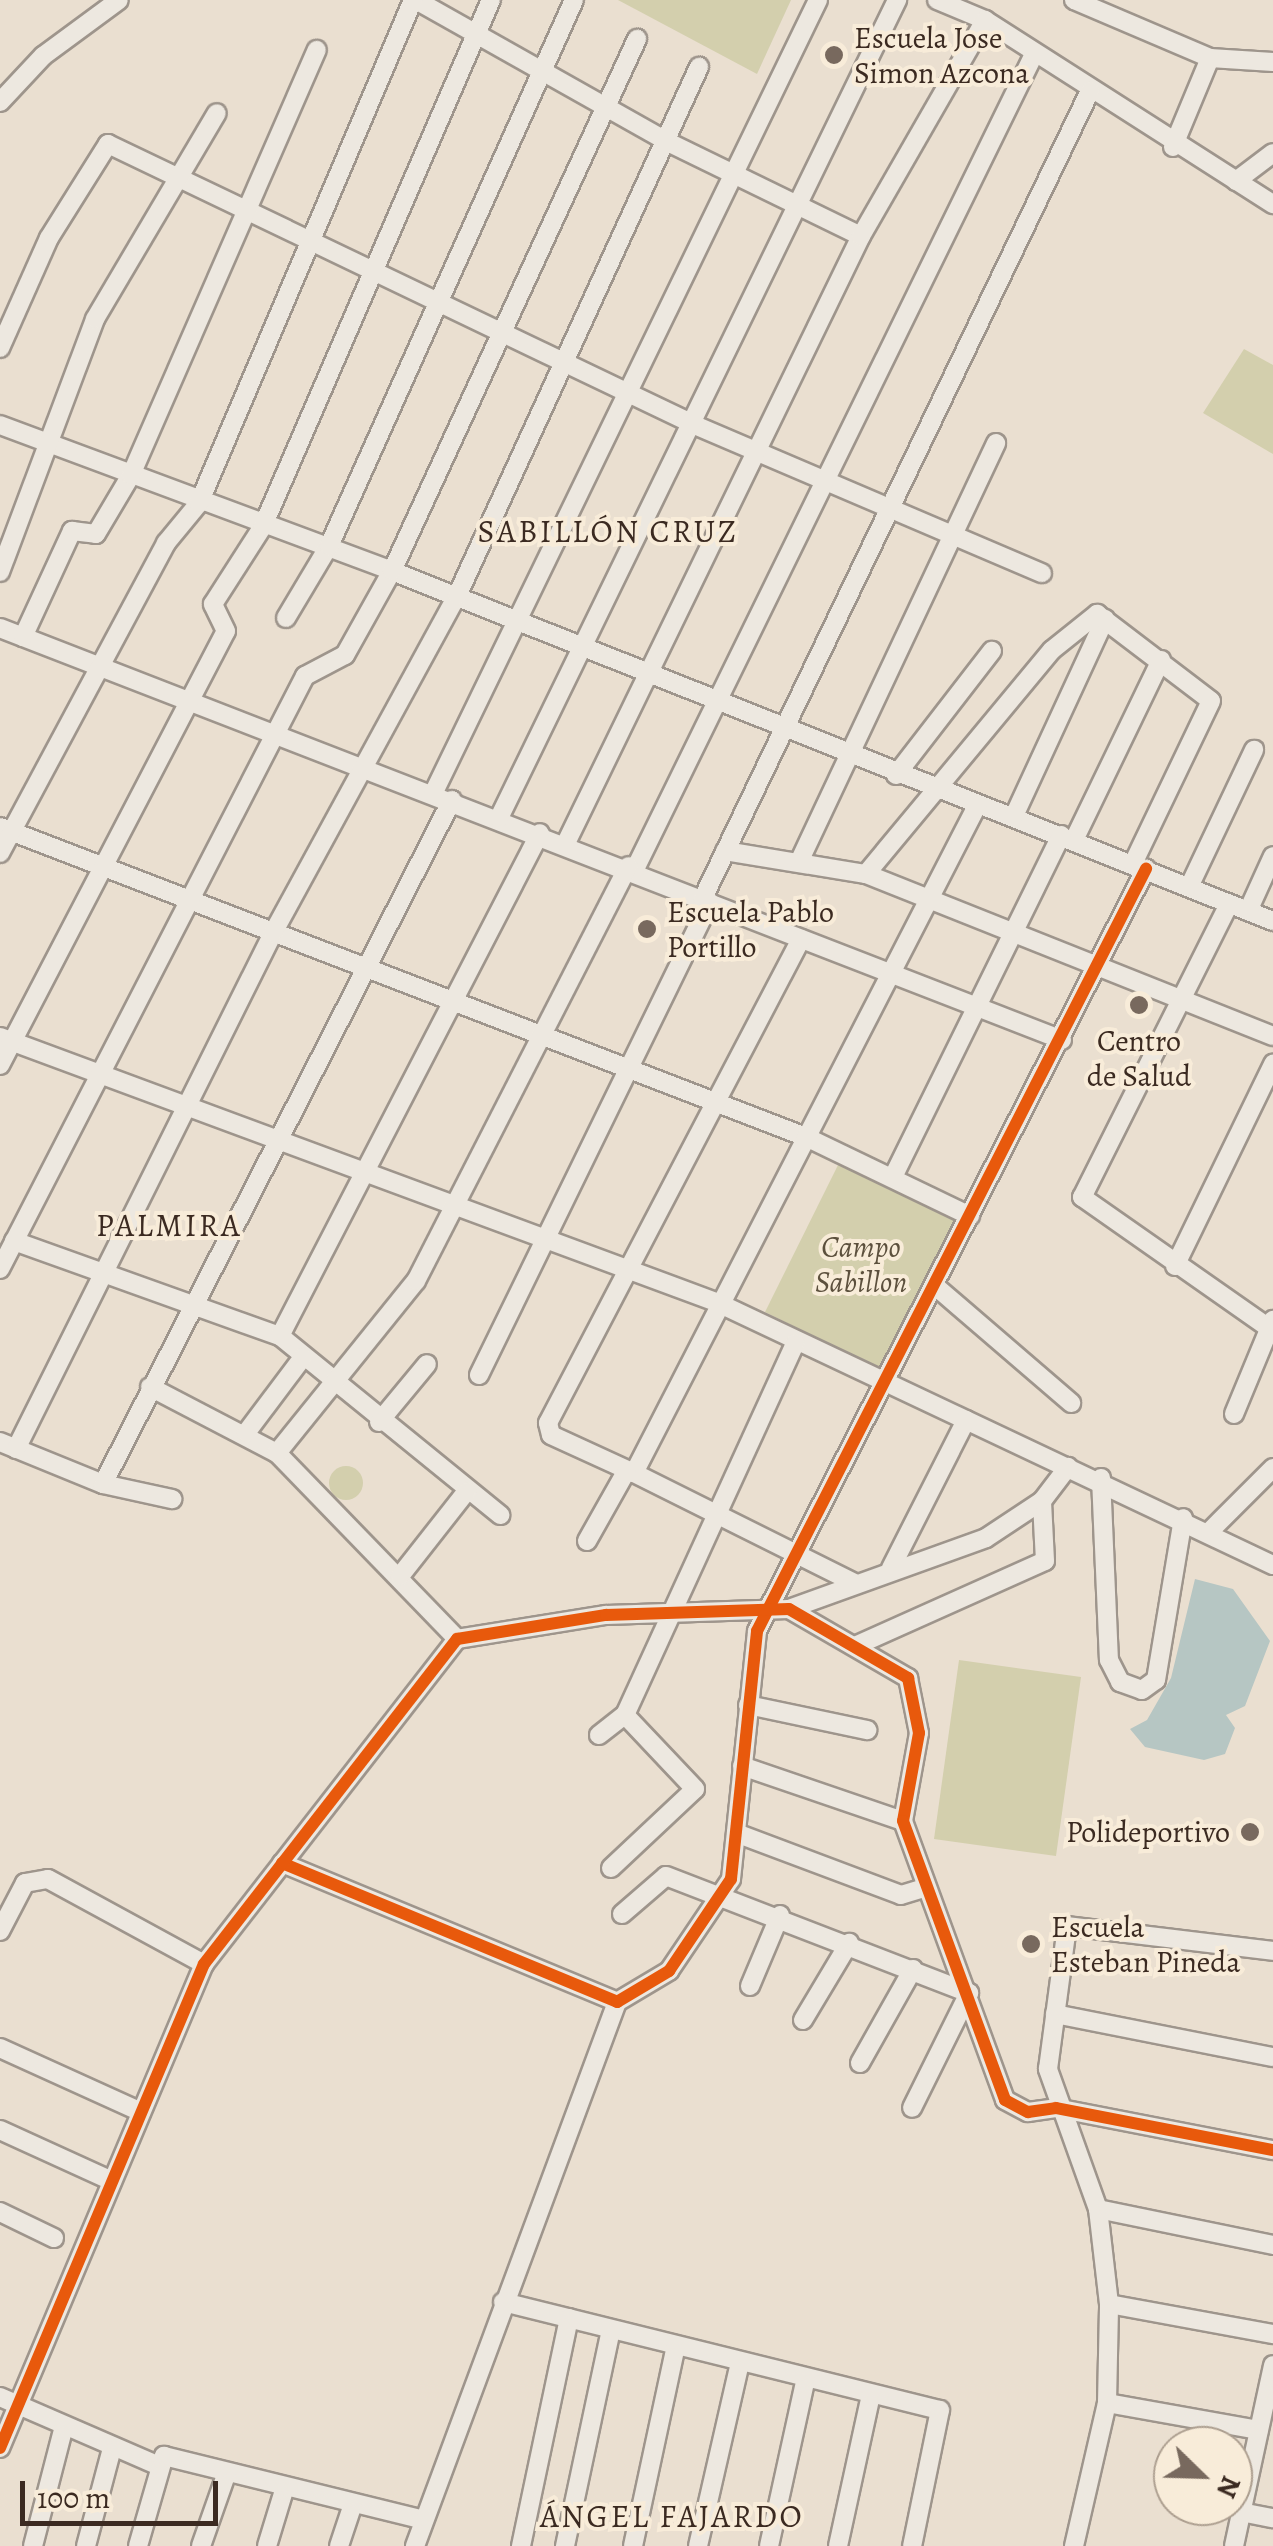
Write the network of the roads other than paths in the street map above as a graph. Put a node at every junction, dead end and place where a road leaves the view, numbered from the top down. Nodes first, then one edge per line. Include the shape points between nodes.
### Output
1 (119, 0) edge
2 (414, 0) edge
3 (490, 0) edge
4 (574, 0) edge
5 (818, 0) edge
6 (897, 0) edge
7 (937, 0) edge
8 (1074, 0) edge
9 (985, 20) junction
10 (473, 37) junction
11 (638, 38) dead end
12 (317, 50) dead end
13 (1034, 54) junction
14 (1210, 58) junction
15 (1273, 62) edge
16 (699, 67) dead end
17 (540, 68) junction
18 (1090, 91) junction
19 (0, 102) edge
20 (605, 106) junction
21 (217, 114) dead end
22 (670, 143) junction
23 (1172, 147) junction
24 (1273, 153) edge
25 (736, 177) junction
26 (177, 181) junction
27 (1236, 181) junction
28 (1273, 204) edge
29 (801, 208) junction
30 (240, 210) junction
31 (861, 236) junction
32 (305, 240) junction
33 (368, 274) junction
34 (438, 304) junction
35 (500, 330) junction
36 (0, 348) edge
37 (567, 360) junction
38 (633, 392) junction
39 (0, 426) edge
40 (696, 426) junction
41 (996, 443) dead end
42 (46, 445) junction
43 (760, 451) junction
44 (131, 475) junction
45 (824, 477) junction
46 (198, 503) junction
47 (887, 503) junction
48 (263, 526) junction
49 (953, 528) junction
50 (329, 546) junction
51 (392, 570) junction
52 (0, 572) edge
53 (1042, 573) dead end
54 (457, 596) junction
55 (286, 618) dead end
56 (1105, 618) junction
57 (519, 621) junction
58 (0, 628) edge
59 (23, 636) junction
60 (584, 647) junction
61 (992, 651) dead end
62 (1161, 660) junction
63 (99, 668) junction
64 (648, 672) junction
65 (716, 698) junction
66 (184, 704) junction
67 (780, 727) junction
68 (274, 738) junction
69 (1254, 750) dead end
70 (848, 754) junction
71 (364, 771) junction
72 (896, 775) junction
73 (935, 786) junction
74 (433, 794) junction
75 (452, 800) junction
76 (978, 804) junction
77 (1014, 816) junction
78 (499, 818) junction
79 (5, 829) edge
80 (540, 833) junction
81 (1067, 838) junction
82 (566, 843) junction
83 (724, 851) junction
84 (0, 853) edge
85 (1273, 856) edge
86 (799, 862) junction
87 (98, 865) junction
88 (1139, 866) junction
89 (631, 868) junction
90 (866, 874) junction
91 (1189, 887) junction
92 (928, 898) junction
93 (185, 899) junction
94 (706, 900) junction
95 (1229, 904) junction
96 (1248, 911) junction
97 (1273, 921) edge
98 (1016, 928) junction
99 (272, 933) junction
100 (801, 939) junction
101 (1102, 964) junction
102 (362, 968) junction
103 (891, 974) junction
104 (1186, 997) junction
105 (451, 1002) junction
106 (979, 1006) junction
107 (541, 1036) junction
108 (1273, 1036) edge
109 (6, 1040) edge
110 (1062, 1040) junction
111 (1273, 1064) edge
112 (0, 1065) edge
113 (631, 1070) junction
114 (96, 1073) junction
115 (715, 1102) junction
116 (186, 1104) junction
117 (806, 1136) junction
118 (276, 1138) junction
119 (366, 1168) junction
120 (893, 1177) junction
121 (455, 1204) junction
122 (970, 1216) junction
123 (541, 1234) junction
124 (14, 1241) junction
125 (1175, 1266) junction
126 (628, 1268) junction
127 (0, 1269) edge
128 (103, 1273) junction
129 (934, 1285) junction
130 (716, 1302) junction
131 (188, 1306) junction
132 (1271, 1324) edge
133 (280, 1336) junction
134 (795, 1343) junction
135 (304, 1357) junction
136 (427, 1364) dead end
137 (479, 1374) dead end
138 (331, 1382) junction
139 (884, 1384) junction
140 (150, 1387) junction
141 (1071, 1403) dead end
142 (1234, 1414) dead end
143 (966, 1420) junction
144 (379, 1422) junction
145 (246, 1433) junction
146 (8, 1446) edge
147 (278, 1453) junction
148 (1068, 1467) junction
149 (1273, 1468) edge
150 (630, 1471) junction
151 (1101, 1478) junction
152 (103, 1484) junction
153 (467, 1491) junction
154 (172, 1499) dead end
155 (1042, 1501) junction
156 (500, 1515) dead end
157 (714, 1516) junction
158 (1183, 1518) junction
159 (1210, 1531) junction
160 (587, 1542) dead end
161 (796, 1553) junction
162 (1273, 1564) edge
163 (891, 1568) junction
164 (400, 1576) junction
165 (855, 1583) junction
166 (789, 1609) junction
167 (766, 1611) junction
168 (666, 1618) junction
169 (457, 1639) junction
170 (854, 1646) junction
171 (748, 1705) junction
172 (625, 1715) junction
173 (867, 1730) dead end
174 (599, 1734) dead end
175 (742, 1766) junction
176 (903, 1821) junction
177 (736, 1833) junction
178 (282, 1863) junction
179 (611, 1868) dead end
180 (924, 1888) junction
181 (724, 1896) junction
182 (622, 1914) dead end
183 (780, 1916) junction
184 (0, 1931) edge
185 (849, 1943) junction
186 (1273, 1951) edge
187 (204, 1964) junction
188 (914, 1970) junction
189 (750, 1986) dead end
190 (969, 1993) junction
191 (617, 2002) junction
192 (1056, 2014) junction
193 (803, 2020) dead end
194 (0, 2048) edge
195 (1273, 2057) edge
196 (860, 2062) dead end
197 (912, 2108) dead end
198 (1056, 2108) junction
199 (142, 2112) junction
200 (0, 2130) edge
201 (1273, 2150) edge
202 (112, 2181) junction
203 (1098, 2209) junction
204 (0, 2212) edge
205 (54, 2238) dead end
206 (1273, 2245) edge
207 (503, 2302) junction
208 (1109, 2304) junction
209 (569, 2318) junction
210 (612, 2330) junction
211 (1273, 2334) edge
212 (676, 2346) junction
213 (740, 2362) junction
214 (1273, 2365) edge
215 (806, 2378) junction
216 (871, 2395) junction
217 (8, 2400) edge
218 (1106, 2404) junction
219 (64, 2426) junction
220 (1259, 2430) junction
221 (0, 2448) edge
222 (112, 2452) junction
223 (1264, 2455) edge
224 (157, 2466) junction
225 (228, 2472) junction
226 (1253, 2484) edge
227 (285, 2488) junction
228 (353, 2504) junction
229 (424, 2520) junction
230 (33, 2546) edge
231 (86, 2546) edge
232 (138, 2546) edge
233 (200, 2546) edge
234 (267, 2546) edge
235 (339, 2546) edge
236 (416, 2546) edge
237 (522, 2546) edge
238 (565, 2546) edge
239 (632, 2546) edge
240 (698, 2546) edge
241 (769, 2546) edge
242 (838, 2546) edge
243 (912, 2546) edge
244 (1074, 2546) edge

1 - 19 street
2 - 10 street
2 - 32 street
3 - 10 street
4 - 17 street
5 - 25 street
6 - 29 street
7 - 9 street
8 - 14 street
9 - 13 street
9 - 31 street
10 - 17 street
10 - 33 street
11 - 20 street
12 - 30 street
13 - 18 street
13 - 45 street
14 - 15 street
14 - 23 street
16 - 22 street
17 - 20 street
17 - 34 street
18 - 23 street
18 - 47 street
20 - 22 street
20 - 35 street
21 - 26 street
22 - 25 street
22 - 37 street
23 - 27 street
24 - 27 street
25 - 29 street
25 - 38 street
26 - 30 street
26 - 36 street via 108,144 49,238
26 - 42 street via 96,319
27 - 28 street
29 - 31 street
29 - 40 street
30 - 32 street
30 - 44 street
31 - 43 street
32 - 33 street
32 - 46 street
33 - 34 street
33 - 48 street
34 - 35 street
34 - 50 street
35 - 37 street
35 - 51 street
37 - 38 street
37 - 54 street
38 - 40 street
38 - 57 street
39 - 42 street
40 - 43 street
40 - 60 street
41 - 49 street
42 - 44 street
42 - 52 street
43 - 45 street
43 - 64 street
44 - 46 street
44 - 59 street via 96,534 72,532
45 - 47 street
45 - 65 street
46 - 48 street
46 - 63 street via 166,543
47 - 49 street
47 - 67 street
48 - 50 street
48 - 66 street via 213,604 228,625
49 - 53 street
49 - 70 street
50 - 51 street
50 - 55 street
51 - 54 street
51 - 68 street via 346,655 309,669
54 - 57 street
54 - 71 street
56 - 62 street
56 - 73 street via 1096,614 1052,650
56 - 77 street
57 - 60 street
57 - 74 street
58 - 59 street
59 - 63 street
60 - 64 street
60 - 78 street
61 - 72 street
62 - 81 street
62 - 88 street via 1211,701
63 - 66 street
63 - 79 street
64 - 65 street
64 - 82 street
65 - 67 street
65 - 89 street
66 - 68 street
66 - 87 street
67 - 70 street
67 - 83 street
68 - 71 street
68 - 93 street
69 - 91 street
70 - 72 street
70 - 86 street
71 - 74 street
71 - 99 street
72 - 73 street
73 - 76 street
73 - 90 street
74 - 75 street
75 - 78 street
75 - 102 street
76 - 77 street
76 - 92 street
77 - 81 street
78 - 80 street
79 - 84 street
79 - 87 street
80 - 82 street
80 - 105 street
81 - 88 street
81 - 98 street
82 - 89 street
83 - 86 street
83 - 94 street
85 - 96 street
86 - 90 street
87 - 93 street
87 - 109 street
88 - 91 street
88 - 101 street
89 - 94 street
89 - 107 street
90 - 92 street
91 - 95 street
92 - 98 street
92 - 103 street
93 - 99 street
93 - 114 street
94 - 100 street
94 - 113 street
95 - 96 street
95 - 104 street
96 - 97 street
98 - 101 street
98 - 106 street
99 - 102 street
99 - 116 street
100 - 103 street
100 - 115 street
101 - 104 street
101 - 110 street
102 - 105 street
102 - 118 street
103 - 106 street
103 - 117 street
104 - 108 street
104 - 125 street via 1082,1197
105 - 107 street
105 - 119 street
106 - 110 street
106 - 120 street
107 - 113 street
107 - 121 street
109 - 112 street
109 - 114 street
110 - 122 street
111 - 125 street
113 - 115 street
113 - 123 street
114 - 116 street
114 - 124 street
115 - 117 street
115 - 126 street
116 - 118 street
116 - 128 street
117 - 120 street
117 - 130 street
118 - 119 street
118 - 131 street
119 - 121 street
119 - 133 street
120 - 122 street
121 - 123 street
121 - 138 street via 416,1281
122 - 129 street
123 - 126 street
123 - 137 street
124 - 127 street
124 - 128 street
125 - 132 street
126 - 130 street
126 - 150 street via 548,1423 551,1435
128 - 131 street
128 - 146 street
129 - 139 street
129 - 141 street
130 - 134 street
130 - 150 street
131 - 133 street
131 - 140 street
132 - 142 street
133 - 135 street
134 - 139 street
134 - 157 street
135 - 138 street
135 - 145 street
136 - 144 street
138 - 144 street
138 - 147 street
139 - 143 street
139 - 161 street
140 - 145 street
140 - 152 street
143 - 148 street
143 - 163 street
144 - 153 street
145 - 147 street
146 - 152 street
147 - 164 street
148 - 151 street
148 - 155 street
149 - 159 street
150 - 157 street
150 - 160 street
151 - 158 street
151 - 158 street via 1109,1660 1120,1682 1142,1690 1156,1680
152 - 154 street
153 - 156 street
153 - 164 street
155 - 163 street via 986,1538
155 - 170 street via 1044,1561
157 - 161 street
157 - 168 street
158 - 159 street
159 - 162 street
161 - 165 street
161 - 167 street
163 - 165 street
164 - 169 street
165 - 166 street
166 - 167 street
166 - 170 street
167 - 168 street
167 - 171 street
168 - 169 street via 606,1615
168 - 172 street
169 - 178 street
170 - 176 street via 916,1690 920,1732
171 - 173 street
171 - 175 street
172 - 174 street
172 - 179 street via 695,1790
175 - 176 street
175 - 177 street
176 - 180 street
177 - 180 street via 901,1894
177 - 181 street
178 - 187 street
178 - 191 street
180 - 190 street
181 - 182 street via 662,1876
181 - 183 street
181 - 191 street via 670,1970
183 - 185 street
183 - 189 street
184 - 187 street via 25,1883 48,1879
185 - 188 street
185 - 193 street
186 - 192 street via 1067,1926
187 - 199 street
188 - 190 street
188 - 196 street
190 - 197 street
190 - 198 street via 1005,2100 1028,2112
191 - 207 street
192 - 195 street
192 - 198 street via 1048,2069
194 - 199 street
198 - 201 street
198 - 203 street
199 - 202 street
200 - 202 street
202 - 217 street
203 - 206 street
203 - 208 street
204 - 205 street
207 - 209 street
207 - 229 street
208 - 211 street
208 - 218 street
209 - 210 street
209 - 237 street
210 - 212 street
210 - 238 street
212 - 213 street
212 - 239 street
213 - 215 street
213 - 240 street
214 - 220 street
215 - 216 street
215 - 241 street
216 - 242 street
216 - 243 street via 940,2410
217 - 219 street
217 - 221 street
218 - 220 street
218 - 244 street
219 - 222 street
219 - 230 street
220 - 223 street
222 - 224 street
222 - 231 street
223 - 226 street
224 - 225 street via 164,2456
224 - 232 street
225 - 227 street
225 - 233 street
227 - 228 street
227 - 234 street
228 - 229 street
228 - 235 street
229 - 236 street

